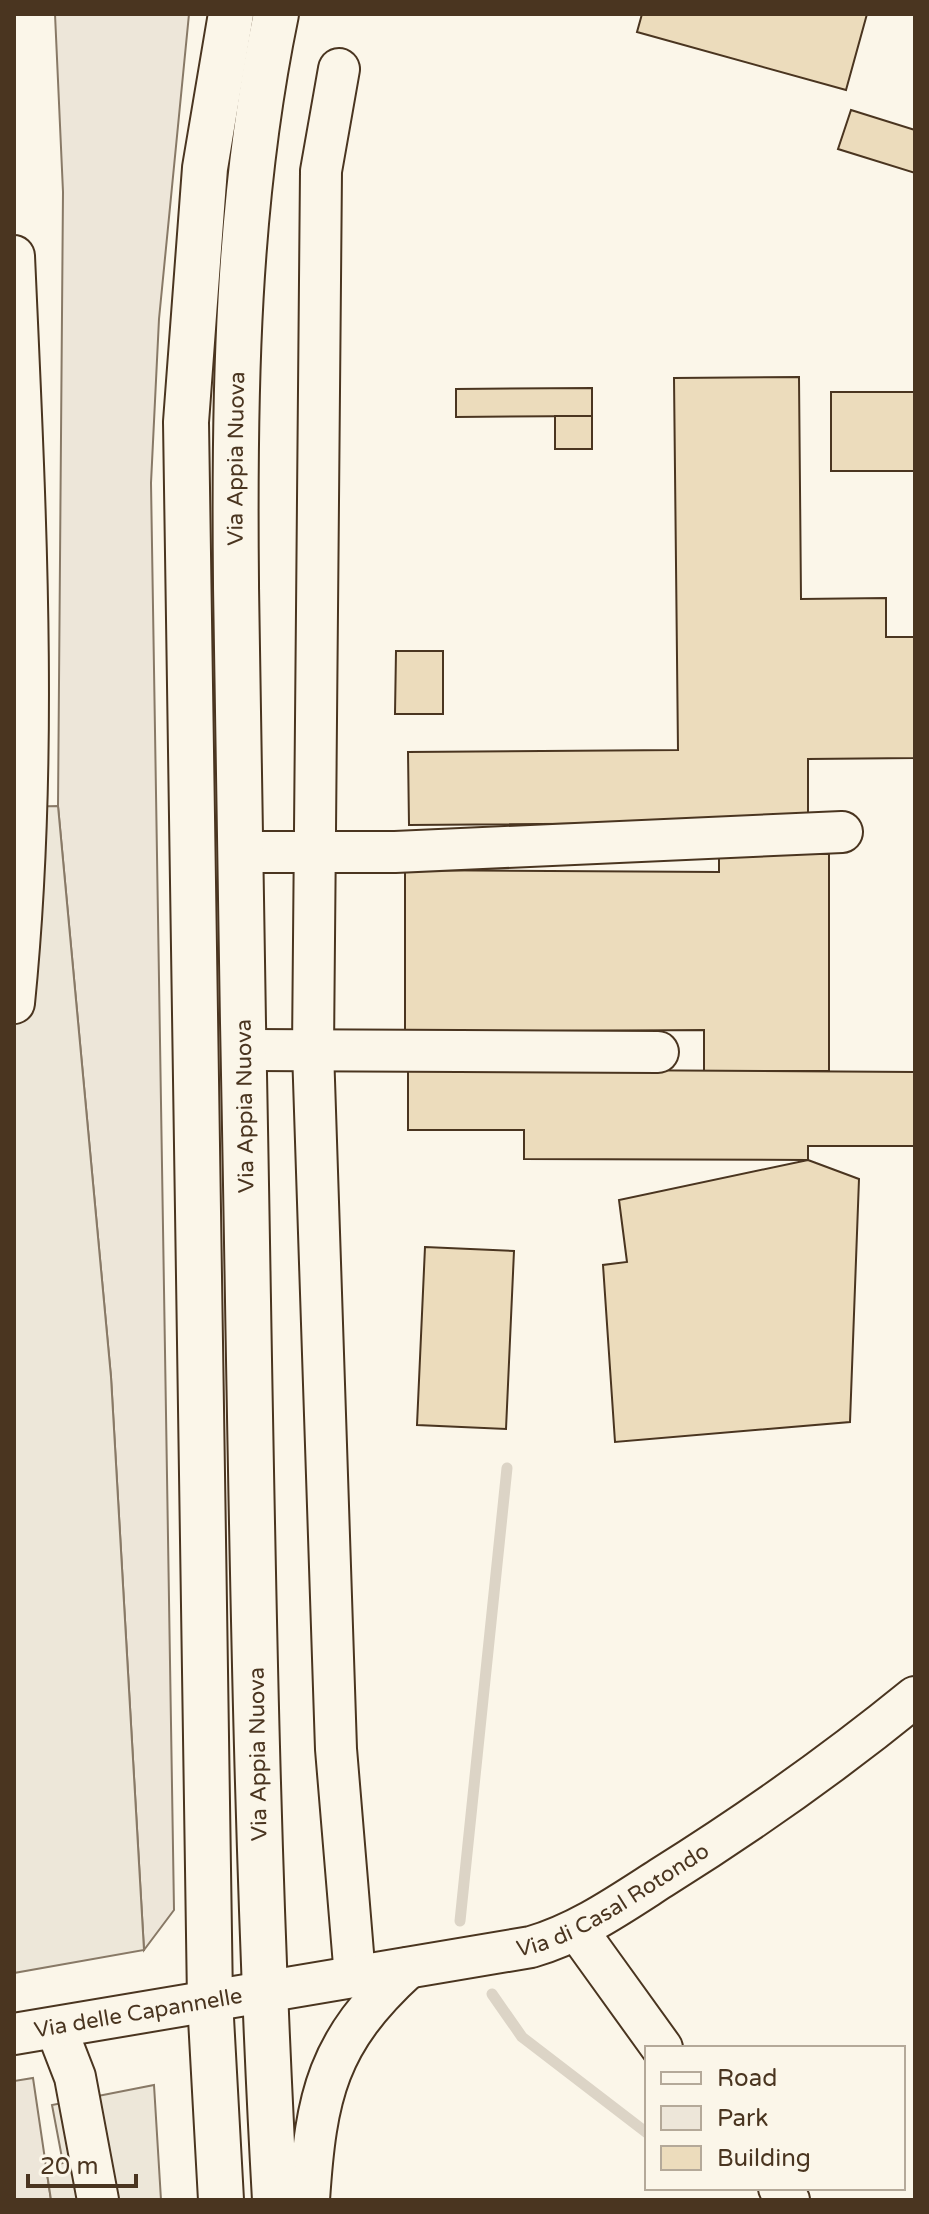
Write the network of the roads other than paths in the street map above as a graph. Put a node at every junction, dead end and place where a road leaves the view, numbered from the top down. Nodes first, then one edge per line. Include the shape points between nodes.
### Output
1 (231, 14) edge
2 (276, 14) edge
3 (339, 69) dead end
4 (14, 256) edge
5 (842, 832) dead end
6 (313, 851) junction
7 (239, 852) junction
8 (14, 1003) edge
9 (243, 1050) junction
10 (313, 1050) junction
11 (658, 1052) dead end
12 (915, 1697) edge
13 (577, 1930) junction
14 (408, 1968) junction
15 (355, 1977) junction
16 (263, 1992) junction
17 (210, 2000) junction
18 (56, 2028) junction
19 (14, 2034) edge
20 (661, 2046) edge
21 (98, 2200) edge
22 (221, 2200) edge
23 (275, 2200) edge
24 (309, 2200) edge

1 - 17 main road via 205,168 186,422
2 - 7 main road, Via Appia Nuova via 262,83 238,305 234,414
3 - 6 street via 321,171
4 - 8 street via 28,709
5 - 6 street
6 - 7 street
6 - 10 street
7 - 9 main road, Via Appia Nuova
9 - 10 street
9 - 16 main road, Via Appia Nuova
10 - 11 street
10 - 15 street via 336,1749
12 - 13 street, Via di Casal Rotondo via 742,1826
13 - 14 street, Via di Casal Rotondo via 531,1947
13 - 20 street
14 - 15 street, Via di Casal Rotondo
14 - 24 street via 375,2000 330,2071 315,2121
15 - 16 street, Via di Casal Rotondo
16 - 17 street, Via delle Capannelle
16 - 23 main road, Via Appia Nuova
17 - 18 street, Via delle Capannelle
17 - 22 main road
18 - 19 street, Via delle Capannelle
18 - 21 street via 75,2077

